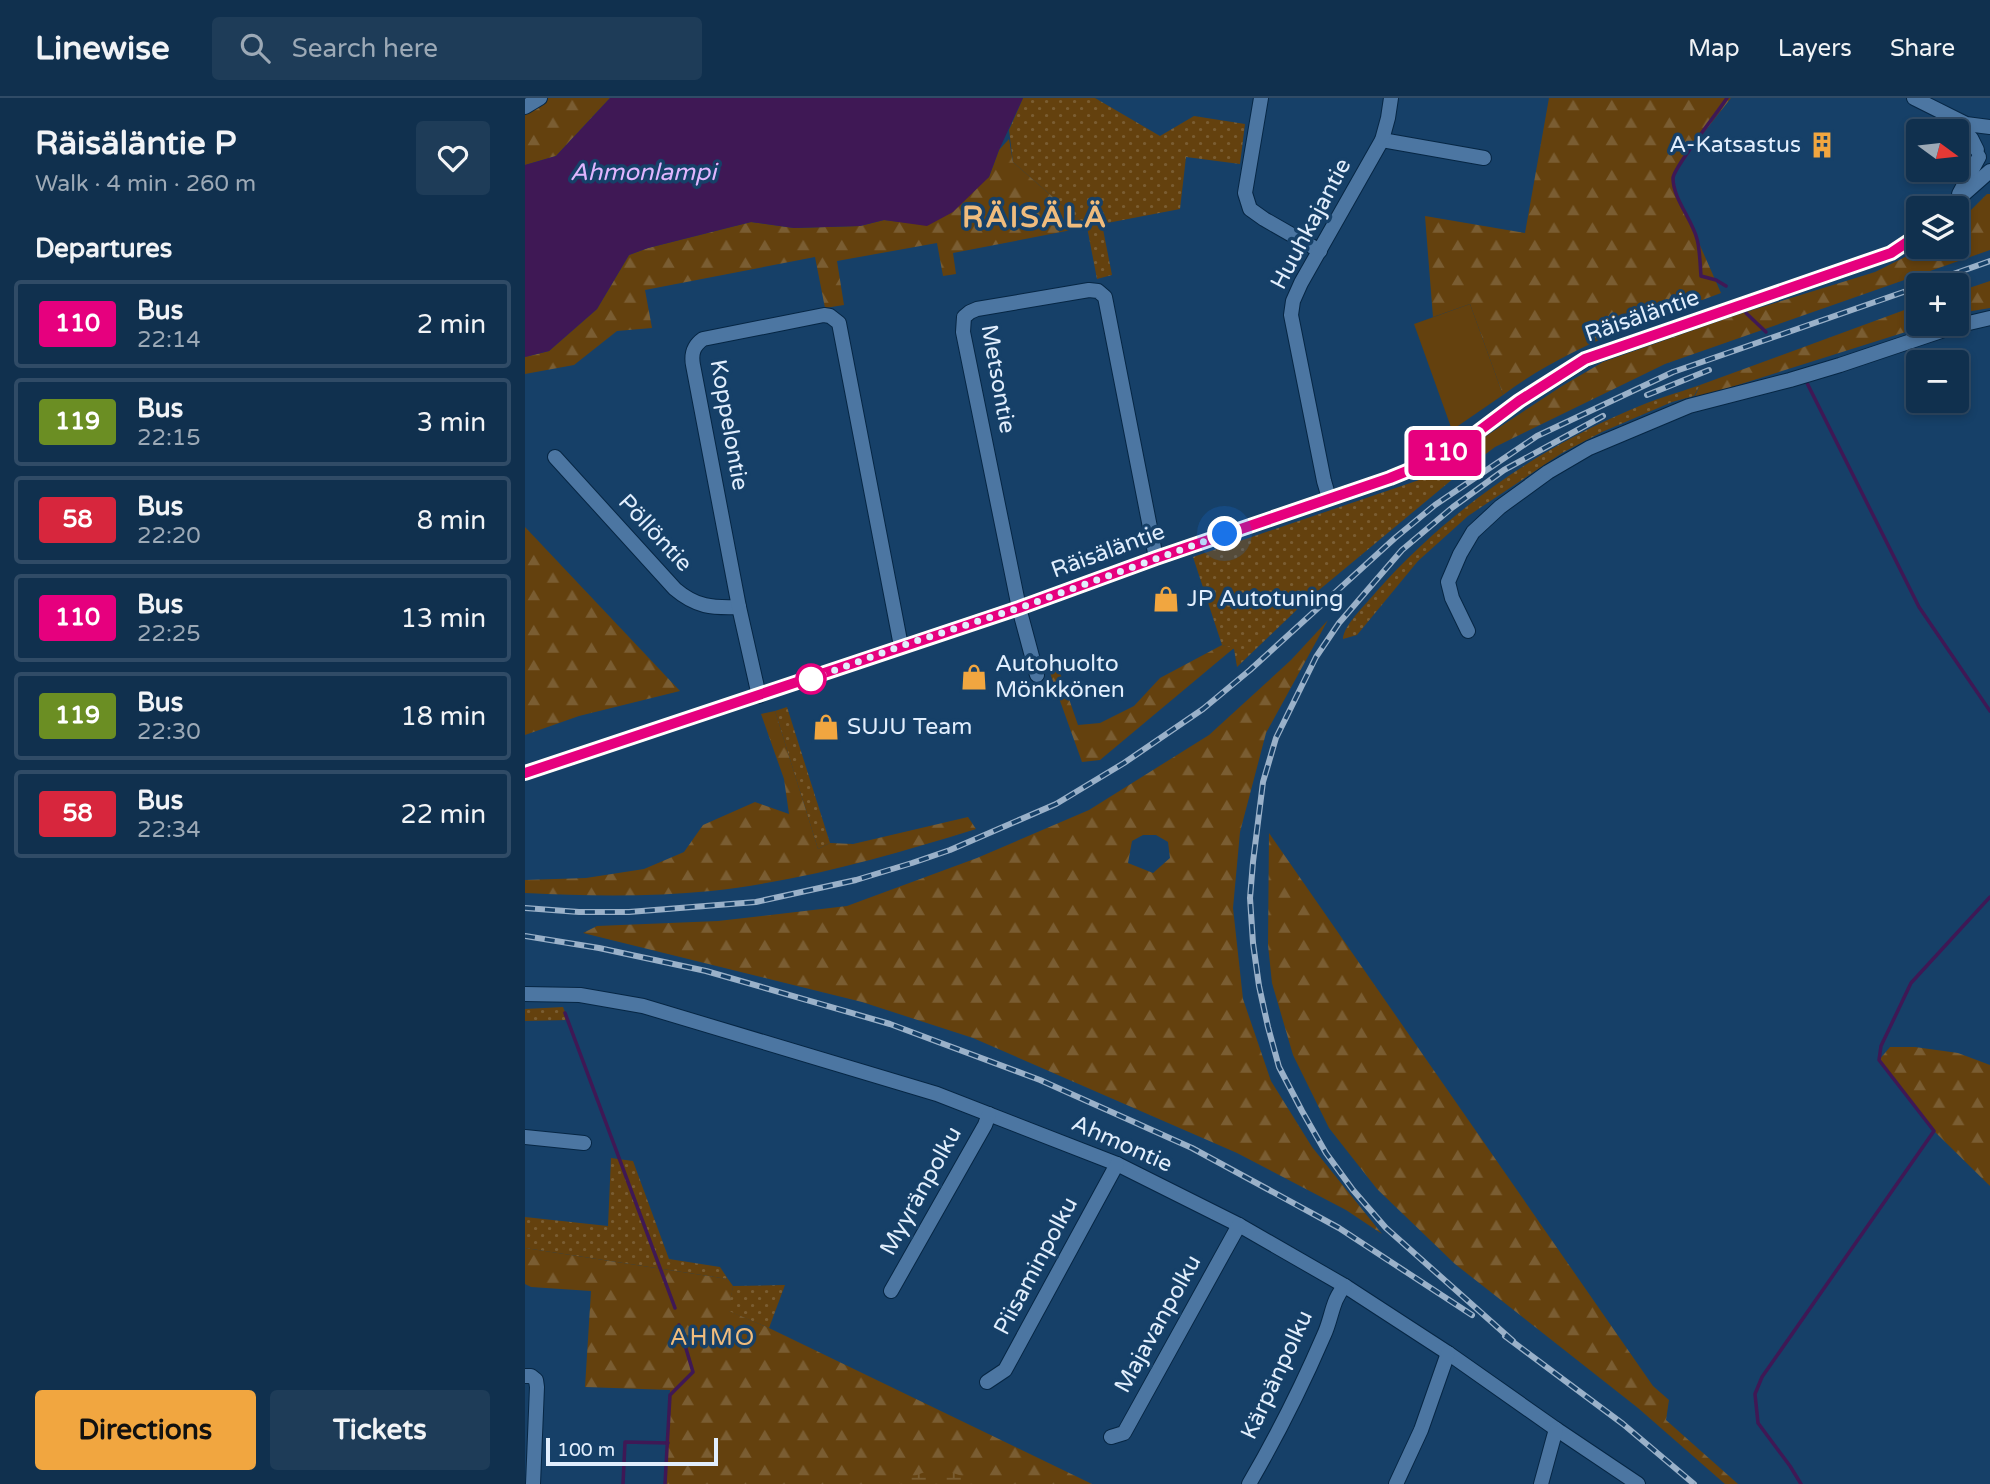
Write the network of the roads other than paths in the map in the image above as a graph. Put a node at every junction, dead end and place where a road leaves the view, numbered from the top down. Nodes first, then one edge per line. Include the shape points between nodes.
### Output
1 (540, 98) edge
2 (1261, 98) edge
3 (1391, 98) edge
4 (1914, 98) edge
5 (525, 107) edge
6 (1943, 113) junction
7 (1990, 128) edge
8 (1382, 140) junction
9 (1484, 158) dead end
10 (1984, 161) edge
11 (1958, 196) edge
12 (1906, 243) edge
13 (1320, 251) junction
14 (1990, 318) edge
15 (555, 457) dead end
16 (1329, 498) junction
17 (1156, 558) junction
18 (739, 607) junction
19 (1019, 608) junction
20 (1468, 631) dead end
21 (901, 646) junction
22 (1037, 675) dead end
23 (759, 696) junction
24 (525, 773) edge
25 (525, 994) edge
26 (989, 1114) junction
27 (525, 1137) edge
28 (584, 1143) dead end
29 (1117, 1164) junction
30 (1239, 1225) junction
31 (1345, 1286) junction
32 (891, 1291) dead end
33 (1448, 1353) junction
34 (525, 1376) edge
35 (987, 1382) dead end
36 (1556, 1429) junction
37 (1111, 1437) dead end
38 (533, 1484) edge
39 (1249, 1484) edge
40 (1396, 1484) edge
41 (1541, 1484) edge
42 (1638, 1484) edge

1 - 5 street
2 - 13 street via 1245,193 1250,209
3 - 8 street, Huuhkajantie
4 - 6 street
6 - 7 street
6 - 10 street via 1971,138
7 - 10 street via 1980,137
8 - 9 street
8 - 13 street, Huuhkajantie
10 - 11 street
12 - 16 street, Räisäläntie via 1891,253 1585,359 1434,460
13 - 16 street, Huuhkajantie via 1301,283 1291,315
14 - 20 street via 1689,406 1589,447 1509,500 1473,532 1448,582
15 - 18 street, Pöllöntie via 686,599 704,606
16 - 17 street, Räisäläntie
17 - 19 street, Räisäläntie
17 - 19 street, Metsontie via 1105,297 1092,290 973,310 964,317 963,332
18 - 21 street, Koppelontie via 693,351 703,339 830,316 841,327
18 - 23 street, Koppelontie
19 - 21 street, Räisäläntie
19 - 22 street
21 - 23 street, Räisäläntie
23 - 24 street, Räisäläntie
25 - 26 street, Ahmontie via 580,995 643,1006 937,1094
26 - 29 street, Ahmontie
26 - 32 street, Myyränpolku
27 - 28 street
29 - 30 street, Ahmontie
29 - 35 street, Piisaminpolku via 1005,1370
30 - 31 street, Ahmontie
30 - 37 street, Majavanpolku via 1124,1433
31 - 33 street, Ahmontie
31 - 39 street, Kärpänpolku via 1278,1434
33 - 36 street, Ahmontie
33 - 40 street via 1422,1430
34 - 38 street via 536,1380 537,1387
36 - 41 street
36 - 42 street, Ahmontie

